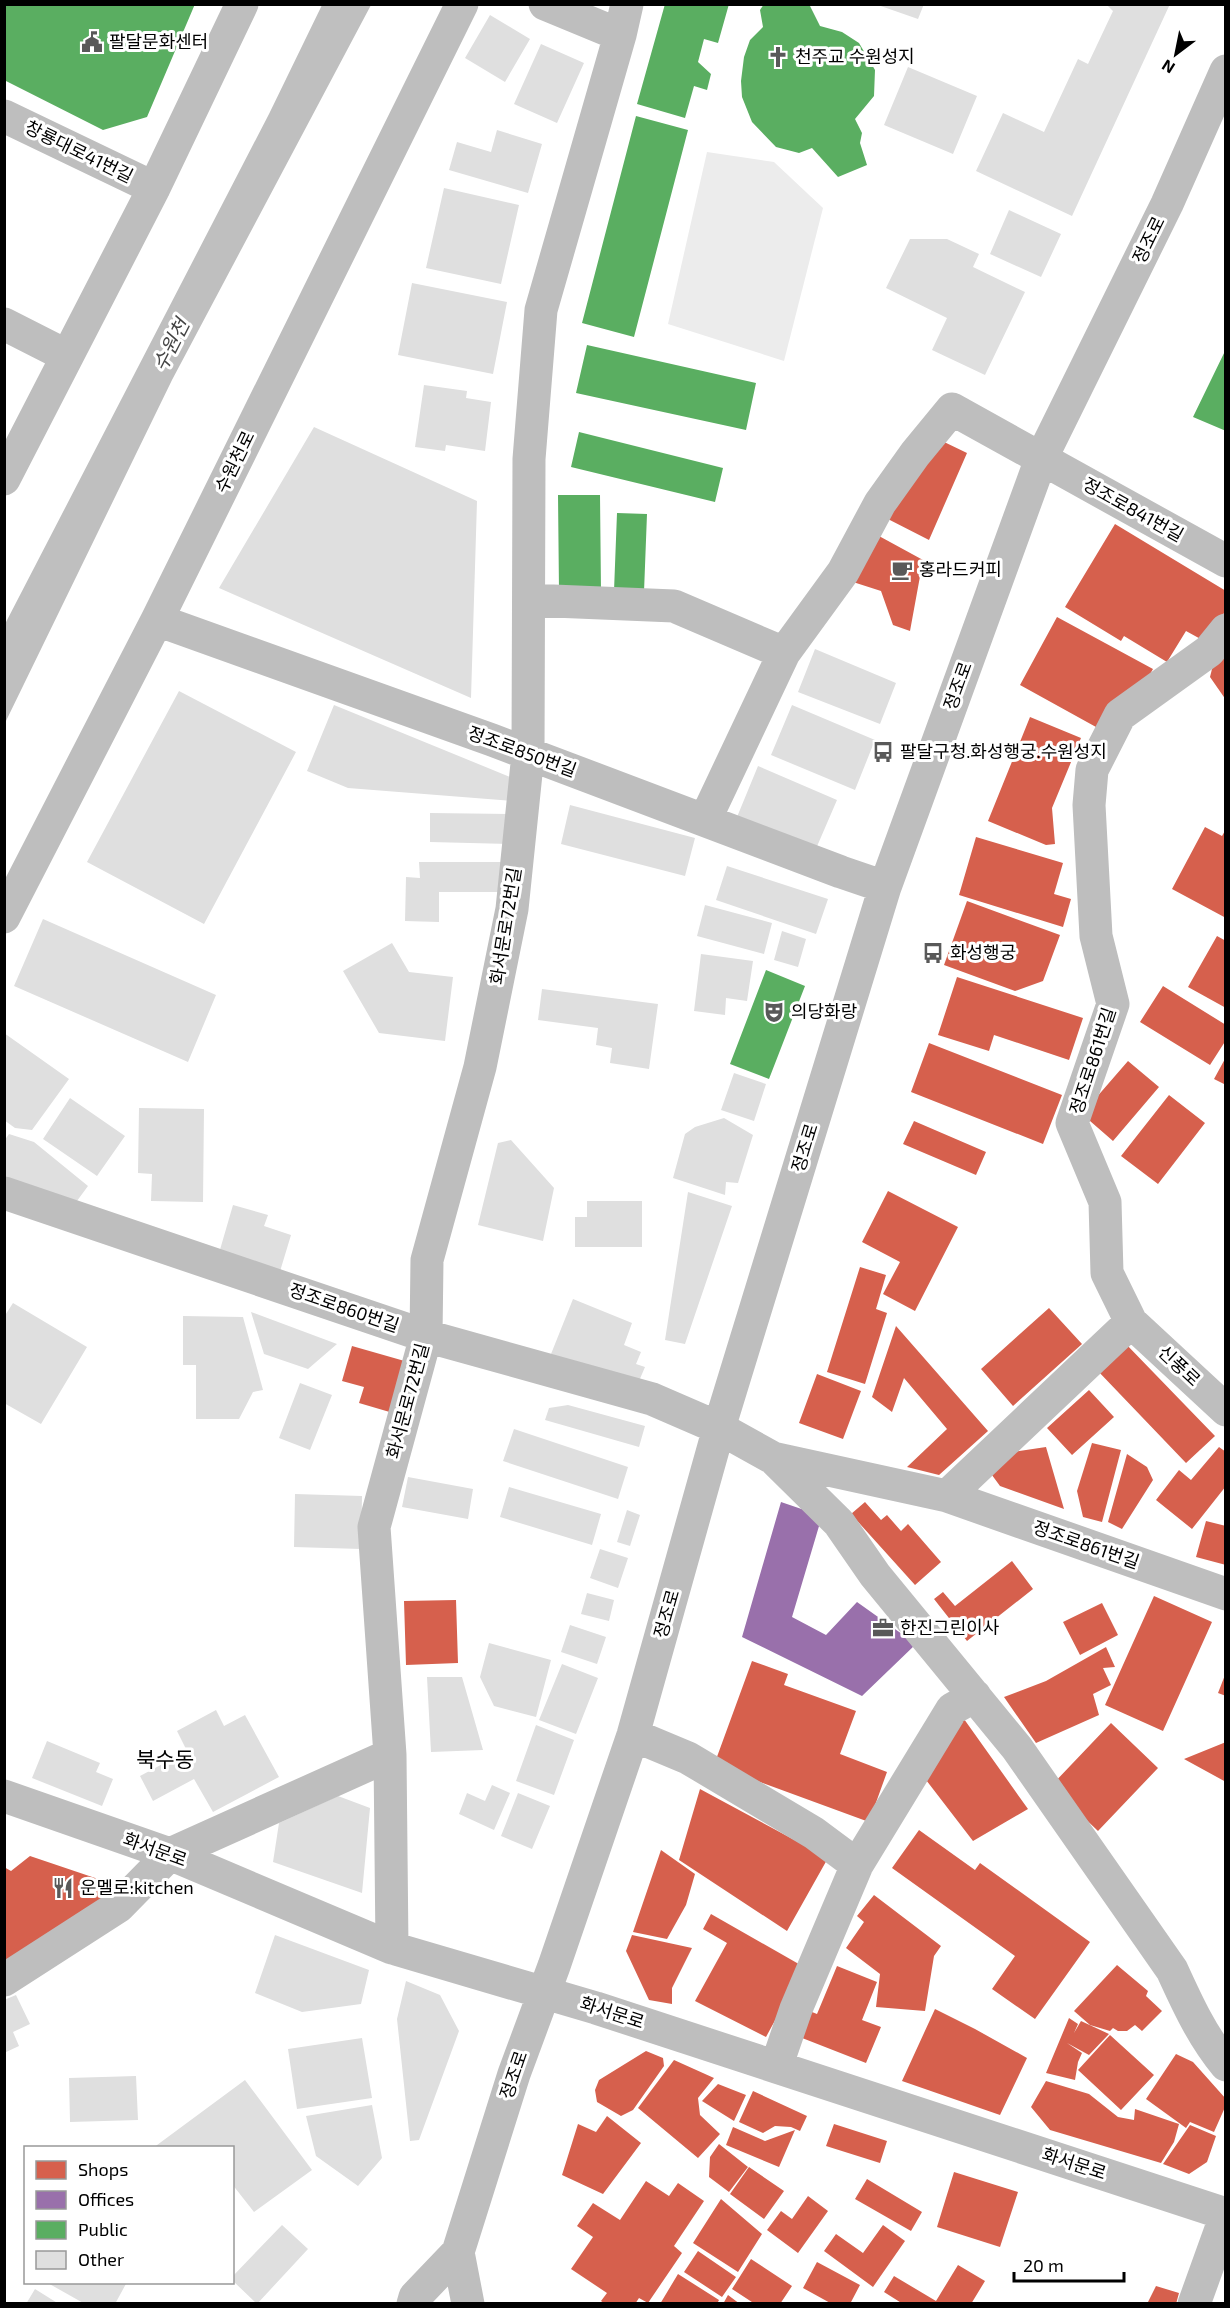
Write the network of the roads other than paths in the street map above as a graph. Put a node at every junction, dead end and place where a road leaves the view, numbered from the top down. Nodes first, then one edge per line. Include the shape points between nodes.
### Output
1 (243, 4) edge
2 (462, 4) edge
3 (545, 4) edge
4 (624, 20) edge
5 (1226, 71) edge
6 (4, 116) edge
7 (154, 188) junction
8 (4, 324) edge
9 (67, 356) junction
10 (1041, 459) junction
11 (4, 479) edge
12 (1226, 561) edge
13 (528, 600) junction
14 (157, 620) junction
15 (1226, 630) edge
16 (784, 653) junction
17 (528, 754) junction
18 (705, 820) junction
19 (885, 887) junction
20 (4, 918) edge
21 (4, 1193) edge
22 (1131, 1322) junction
23 (426, 1336) junction
24 (1226, 1410) edge
25 (719, 1428) junction
26 (773, 1458) junction
27 (947, 1496) junction
28 (1226, 1594) edge
29 (975, 1696) junction
30 (633, 1735) junction
31 (390, 1755) junction
32 (4, 1796) edge
33 (170, 1854) junction
34 (857, 1865) junction
35 (392, 1948) junction
36 (4, 1980) edge
37 (545, 1992) junction
38 (1226, 2065) edge
39 (777, 2067) junction
40 (1226, 2214) edge
41 (458, 2252) junction
42 (413, 2304) edge
43 (468, 2304) edge
44 (1194, 2304) edge

1 - 7 street
2 - 14 street, 수원천로
3 - 4 street
4 - 13 street, 화서문로72번길 via 541,310 529,459
5 - 10 street, 정조로 via 1167,204
6 - 7 street, 창룡대로41번길
7 - 9 street
8 - 9 street
9 - 11 street
10 - 12 street, 정조로841번길
10 - 16 street, 정조로841번길 via 952,410 880,503 843,572
10 - 19 street, 정조로
13 - 16 street via 674,606
13 - 17 street, 화서문로72번길
14 - 17 street, 정조로850번길
14 - 20 street, 수원천로
15 - 22 street, 정조로861번길 via 1209,651 1120,715 1092,770 1089,805 1096,936 1113,1004 1072,1123 1105,1202 1107,1273
16 - 18 street
17 - 18 street, 정조로850번길
17 - 23 street, 화서문로72번길 via 512,909 480,1067 427,1260
18 - 19 street, 정조로850번길
19 - 25 street, 정조로
21 - 23 street, 정조로860번길
22 - 24 street, 신풍로
22 - 27 street
23 - 25 street, 정조로860번길 via 652,1399
23 - 31 street, 화서문로72번길 via 374,1527
25 - 26 street, 정조로861번길
25 - 30 street, 정조로
26 - 27 street, 정조로861번길
26 - 29 street via 839,1523 875,1575
27 - 28 street, 정조로861번길
29 - 34 street via 952,1709
29 - 38 street via 1017,1748 1172,1970 1189,2007
30 - 34 street via 688,1758 814,1833
30 - 37 street, 정조로
31 - 33 street
31 - 35 street, 화서문로72번길
32 - 33 street, 화서문로
33 - 35 street, 화서문로
33 - 36 street via 119,1906
34 - 39 street via 796,2009
35 - 37 street, 화서문로
37 - 39 street, 화서문로
37 - 41 street, 정조로 via 514,2074
39 - 40 street, 화서문로
40 - 44 street
41 - 42 street, 정조로 via 415,2297
41 - 43 street, 정조로

